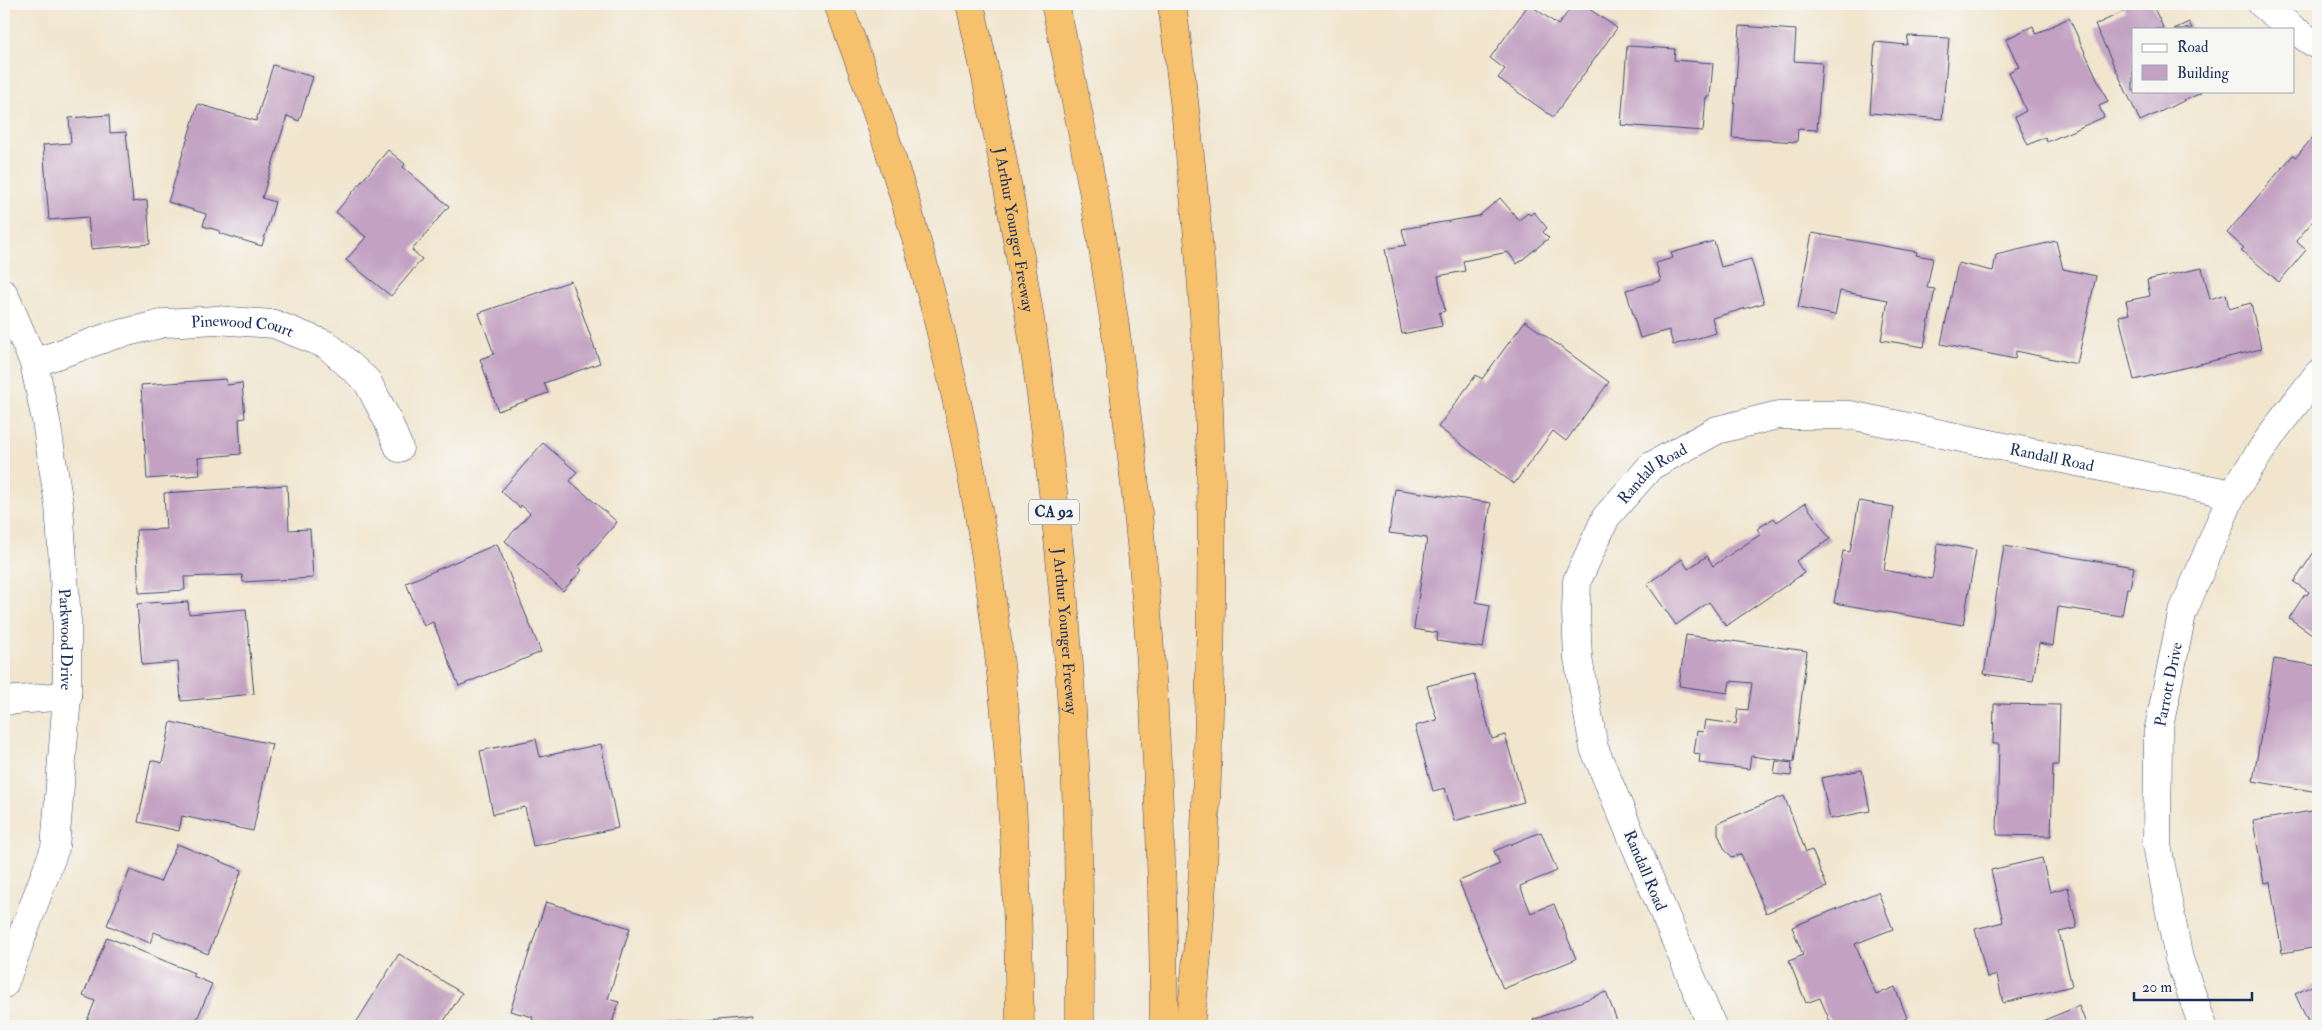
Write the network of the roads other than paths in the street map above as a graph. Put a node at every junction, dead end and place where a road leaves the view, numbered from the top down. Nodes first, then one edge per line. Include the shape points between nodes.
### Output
1 (838, 4) edge
2 (970, 4) edge
3 (1055, 4) edge
4 (1172, 4) edge
5 (2262, 4) edge
6 (2292, 28) edge
7 (2294, 30) edge
8 (2318, 46) edge
9 (4, 294) edge
10 (34, 363) junction
11 (2318, 374) edge
12 (398, 448) dead end
13 (2232, 494) junction
14 (67, 696) junction
15 (4, 700) edge
16 (4, 984) edge
17 (1020, 1026) edge
18 (1080, 1026) edge
19 (1164, 1026) edge
20 (1190, 1026) edge
21 (1712, 1026) edge
22 (2203, 1026) edge

1 - 17 highway via 877,110 915,230 953,385 980,521 998,638 1010,769
2 - 18 highway, J Arthur Younger Freeway / CA 92 via 1014,218 1051,480 1073,725 1080,897
3 - 19 highway via 1106,271 1138,510 1159,785
4 - 20 highway via 1194,198 1210,438 1212,620 1207,797
5 - 6 street
7 - 8 street
9 - 10 street, Parkwood Drive
10 - 12 street, Pinewood Court via 110,336 165,323 216,320 274,324 327,345 367,381
10 - 14 street, Parkwood Drive via 59,505 67,621
11 - 13 street, Parrott Drive via 2274,431
13 - 21 street, Randall Road via 1850,415 1778,415 1717,430 1651,466 1606,517 1577,581 1578,658 1594,748
13 - 22 street, Parrott Drive via 2182,614 2158,732 2157,844 2179,958
14 - 15 street
14 - 16 street, Parkwood Drive via 55,848

